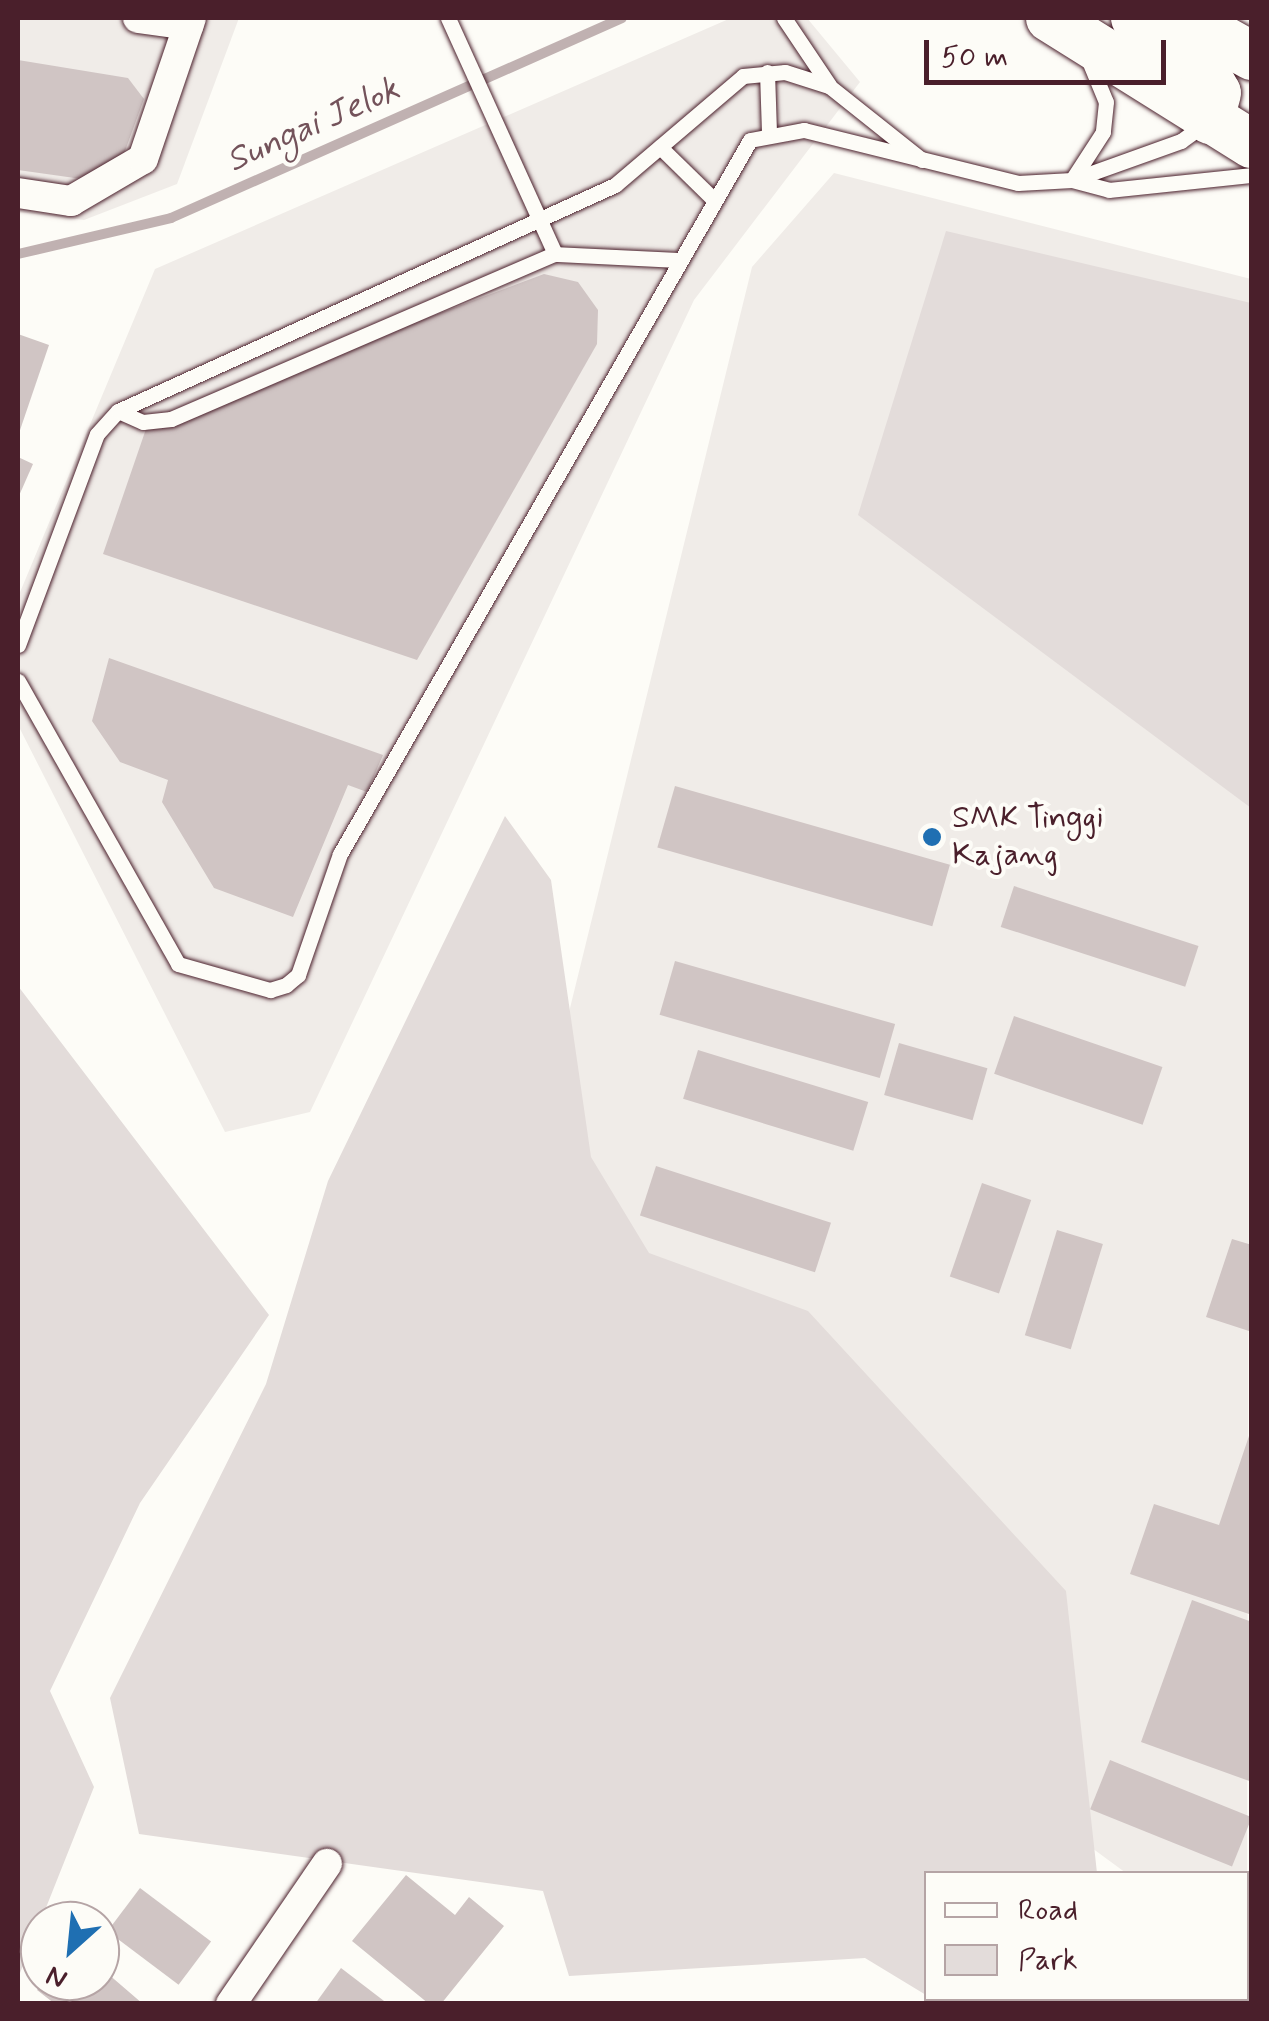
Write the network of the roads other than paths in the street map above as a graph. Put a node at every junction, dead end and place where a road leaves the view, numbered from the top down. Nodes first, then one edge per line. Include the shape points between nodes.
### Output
1 (138, 18) edge
2 (448, 18) edge
3 (784, 18) edge
4 (1048, 18) edge
5 (1135, 18) edge
6 (1184, 18) edge
7 (190, 22) edge
8 (1247, 48) edge
9 (766, 72) junction
10 (829, 86) junction
11 (1252, 98) edge
12 (1210, 120) junction
13 (769, 132) junction
14 (1252, 144) edge
15 (660, 146) junction
16 (928, 166) junction
17 (1252, 174) edge
18 (1072, 180) junction
19 (18, 193) edge
20 (711, 198) junction
21 (540, 219) junction
22 (555, 254) junction
23 (676, 260) junction
24 (118, 410) junction
25 (18, 645) edge
26 (18, 681) edge
27 (328, 1864) dead end
28 (231, 2004) edge

1 - 7 street
2 - 21 lane
3 - 10 lane
4 - 12 main road
4 - 18 lane via 1083,52 1106,102 1094,156
5 - 12 main road via 1204,70 1216,93
6 - 8 main road
7 - 19 street via 143,159 72,201
9 - 10 lane
9 - 13 lane
9 - 15 lane via 743,76
10 - 16 lane
11 - 12 main road via 1229,101
12 - 14 main road
12 - 18 lane via 1182,142
13 - 16 lane via 804,130
13 - 20 lane via 750,140
15 - 20 lane
15 - 21 lane via 615,185
16 - 18 lane via 1018,182
17 - 18 lane via 1109,190
20 - 23 lane
21 - 22 lane
21 - 24 lane
22 - 23 lane
22 - 24 lane via 171,420 143,422
23 - 26 lane via 340,854 298,974 286,985 270,990 178,964
24 - 25 lane via 97,434
27 - 28 street

